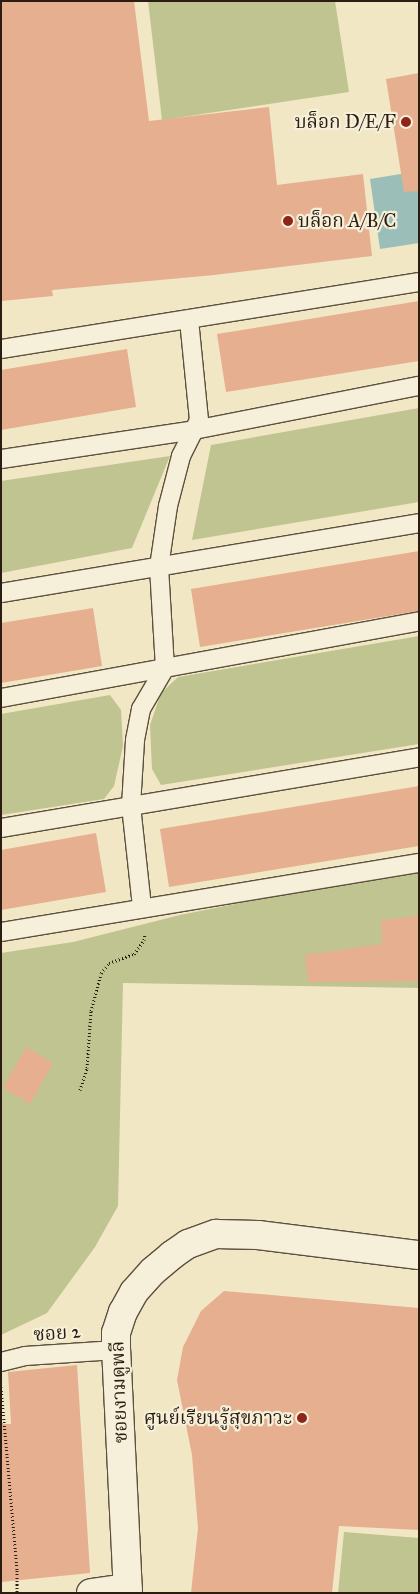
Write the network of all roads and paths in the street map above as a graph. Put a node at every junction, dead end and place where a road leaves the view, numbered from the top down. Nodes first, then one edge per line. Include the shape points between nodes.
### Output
1 (419, 282) edge
2 (189, 319) junction
3 (1, 349) edge
4 (419, 386) edge
5 (194, 430) junction
6 (1, 459) edge
7 (419, 523) edge
8 (159, 567) junction
9 (1, 593) edge
10 (419, 621) edge
11 (165, 668) junction
12 (1, 698) edge
13 (419, 757) edge
14 (131, 806) junction
15 (1, 828) edge
16 (419, 863) edge
17 (142, 907) junction
18 (1, 932) edge
19 (80, 1090) dead end
20 (419, 1255) edge
21 (116, 1350) junction
22 (1, 1362) edge
23 (1, 1386) edge
24 (128, 1591) edge
25 (17, 1593) edge
26 (91, 1593) edge

1 - 2 lane
2 - 3 lane
2 - 5 lane via 199,420
4 - 5 lane
5 - 6 lane
5 - 8 lane via 181,456 168,506
7 - 8 lane
8 - 9 lane
8 - 11 lane
10 - 11 lane
11 - 12 lane
11 - 14 lane via 141,709 135,740
13 - 14 lane
14 - 15 lane
14 - 17 lane
16 - 17 lane
17 - 18 lane
17 - 19 path via 146,924 144,940 134,954 109,963 102,973 91,1011 87,1068
20 - 21 street, ซอยงามดูพลี via 258,1235 216,1234 188,1244 172,1255 153,1270 134,1292 116,1333
21 - 22 lane, ซอย 2 via 24,1356
21 - 24 street, ซอยงามดูพลี
23 - 25 path
24 - 26 street

